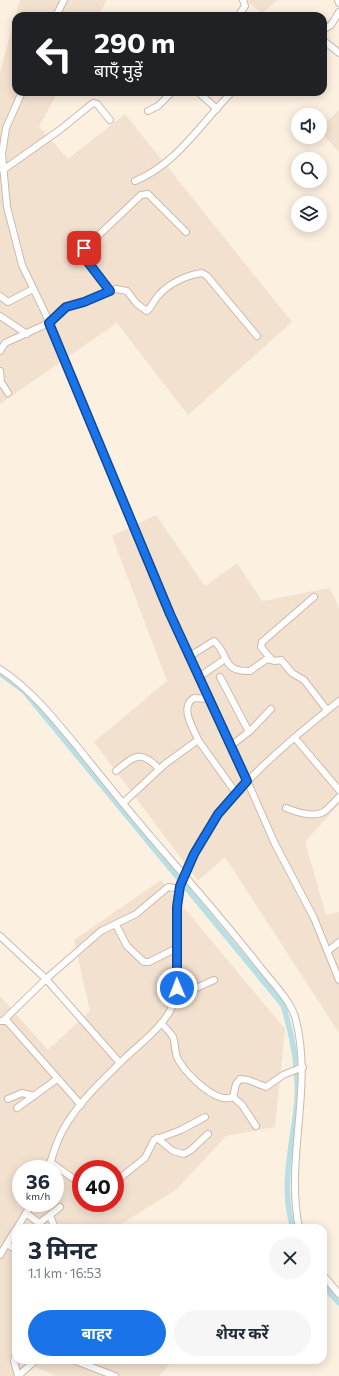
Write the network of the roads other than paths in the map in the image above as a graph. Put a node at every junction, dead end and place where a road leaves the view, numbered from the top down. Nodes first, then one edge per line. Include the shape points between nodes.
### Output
1 (64, 0) edge
2 (243, 0) edge
3 (58, 12) edge
4 (241, 12) edge
5 (339, 12) edge
6 (327, 28) edge
7 (327, 45) edge
8 (339, 53) edge
9 (20, 96) edge
10 (168, 96) edge
11 (202, 96) edge
12 (228, 96) edge
13 (217, 109) junction
14 (148, 111) dead end
15 (110, 120) dead end
16 (1, 142) edge
17 (1, 160) edge
18 (2, 170) junction
19 (135, 181) dead end
20 (186, 232) dead end
21 (33, 289) junction
22 (110, 291) junction
23 (0, 296) edge
24 (0, 316) edge
25 (49, 323) junction
26 (27, 334) junction
27 (257, 336) dead end
28 (0, 351) edge
29 (0, 371) edge
30 (8, 393) dead end
31 (314, 597) dead end
32 (190, 656) junction
33 (225, 659) junction
34 (271, 659) junction
35 (0, 669) edge
36 (199, 677) junction
37 (220, 677) dead end
38 (210, 698) junction
39 (339, 701) edge
40 (271, 709) dead end
41 (327, 710) junction
42 (249, 732) junction
43 (295, 738) junction
44 (198, 740) junction
45 (232, 745) junction
46 (159, 769) junction
47 (116, 771) dead end
48 (247, 781) junction
49 (339, 790) edge
50 (236, 793) junction
51 (339, 797) edge
52 (122, 803) junction
53 (286, 808) dead end
54 (184, 876) junction
55 (180, 887) junction
56 (116, 925) junction
57 (0, 936) edge
58 (339, 942) edge
59 (177, 948) junction
60 (328, 951) junction
61 (46, 979) junction
62 (214, 980) dead end
63 (339, 980) edge
64 (176, 997) junction
65 (2, 1020) edge
66 (161, 1023) junction
67 (120, 1063) junction
68 (302, 1068) junction
69 (57, 1079) junction
70 (34, 1096) junction
71 (233, 1097) junction
72 (8, 1099) dead end
73 (81, 1105) junction
74 (17, 1108) dead end
75 (206, 1117) dead end
76 (256, 1126) dead end
77 (208, 1134) dead end
78 (157, 1138) junction
79 (51, 1160) edge
80 (124, 1175) edge
81 (54, 1212) edge
82 (26, 1213) joint
83 (50, 1216) junction
84 (19, 1224) edge
85 (36, 1224) edge
86 (40, 1224) edge
87 (53, 1224) edge
88 (299, 1224) edge
89 (12, 1236) edge
90 (7, 1244) junction
91 (12, 1247) edge
92 (0, 1255) edge
93 (327, 1280) edge
94 (339, 1294) edge
95 (15, 1364) edge
96 (32, 1364) edge
97 (84, 1364) edge
98 (18, 1376) edge
99 (115, 1376) edge

1 - 3 street
2 - 4 street via 245,6
5 - 6 street
7 - 8 street
9 - 16 street
10 - 14 street
11 - 13 street
12 - 13 street
13 - 19 street via 167,162
15 - 18 street via 97,104 93,103
16 - 17 street
17 - 18 street
18 - 21 street via 14,236 22,265
20 - 22 street via 148,194 141,195 83,250 84,257
21 - 23 street via 8,302
21 - 25 street
22 - 25 street via 66,307
22 - 27 street via 127,291 137,304 147,311 158,295 168,287 188,275 204,273
24 - 26 street
25 - 26 street
25 - 32 street via 156,581
26 - 28 street via 5,343
29 - 30 street via 1,382
31 - 34 street via 262,642 261,647
32 - 33 street via 214,641
32 - 36 street
33 - 34 street via 231,667 247,671 254,670 264,661
33 - 36 street
34 - 41 street via 283,661 292,673 304,680
35 - 52 street via 39,701
36 - 38 street
37 - 42 street
38 - 44 street via 194,698 187,706 186,712
38 - 45 street
39 - 41 street
40 - 42 street
41 - 43 street
42 - 45 street
43 - 48 street
43 - 49 street
44 - 46 street
44 - 50 street
45 - 48 street
46 - 47 street via 150,759 143,756 130,759
46 - 52 street
48 - 50 street
48 - 60 street
50 - 54 street via 210,827
51 - 53 street via 325,811 317,814 296,812
52 - 54 street
54 - 55 street
54 - 68 street via 289,1004 299,1033
55 - 56 street via 168,887 136,914
55 - 59 street
56 - 59 street via 127,946 144,962
56 - 61 street via 101,932
57 - 61 street
58 - 60 street
59 - 64 street
60 - 63 street
61 - 65 street
61 - 67 street
62 - 64 street
64 - 66 street
65 - 69 street via 36,1053
66 - 67 street
66 - 71 street via 173,1038 177,1059 196,1081 216,1096 226,1099
67 - 73 street
68 - 71 street via 266,1087 240,1079
68 - 88 street via 295,1189
69 - 70 street
69 - 73 street
70 - 72 street via 22,1093
70 - 74 street
71 - 76 street via 242,1105
73 - 79 street via 64,1128
75 - 78 street via 181,1130
77 - 78 street via 184,1154 173,1151
78 - 80 street via 145,1158
81 - 83 street
82 - 84 street
82 - 85 street
83 - 86 street
83 - 87 street
89 - 90 street
90 - 91 street
90 - 92 street
93 - 94 street
95 - 98 street
96 - 98 street
97 - 99 street

